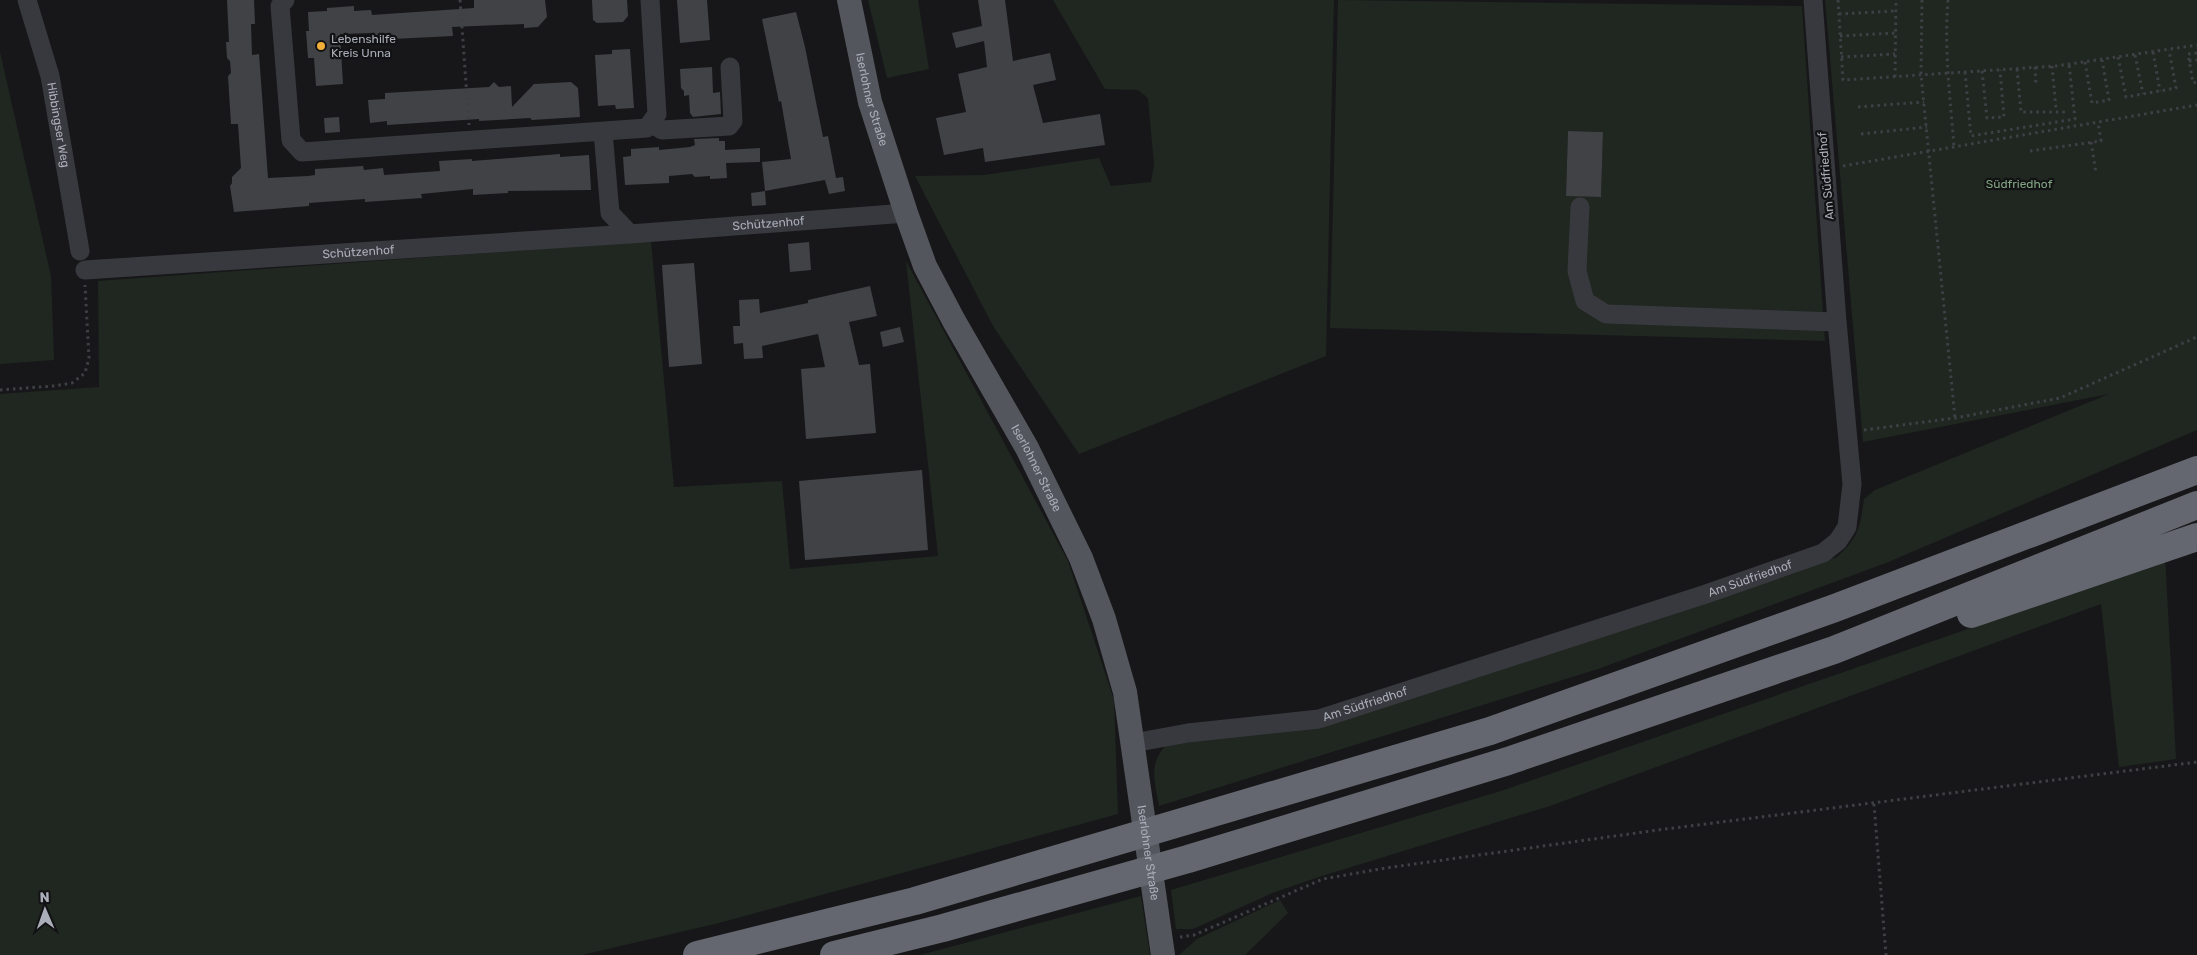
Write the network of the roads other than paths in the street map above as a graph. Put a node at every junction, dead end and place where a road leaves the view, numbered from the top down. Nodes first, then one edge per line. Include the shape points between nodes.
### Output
1 (27, 0) edge
2 (286, 0) edge
3 (650, 0) edge
4 (849, 0) edge
5 (1813, 0) edge
6 (730, 67) dead end
7 (651, 123) junction
8 (603, 132) junction
9 (1580, 207) dead end
10 (906, 213) junction
11 (630, 234) junction
12 (80, 251) dead end
13 (85, 270) road end
14 (1837, 322) junction
15 (2197, 470) edge
16 (2197, 505) edge
17 (2197, 537) edge
18 (1834, 650) junction
19 (1133, 743) junction
20 (1162, 947) edge
21 (697, 955) edge
22 (834, 955) edge

1 - 12 street, Hibbingser Weg via 50,76
2 - 8 street via 280,6 291,140 302,152
3 - 7 street via 657,114
4 - 10 main road, Iserlohner Straße via 870,102
5 - 14 street, Am Südfriedhof
6 - 7 street via 733,121 729,126 662,130
7 - 8 street via 647,128
8 - 11 street via 610,214
9 - 14 street via 1577,271 1585,301 1606,314
10 - 11 street, Schützenhof
10 - 19 main road, Iserlohner Straße via 925,266 1027,448 1082,558 1104,618 1124,692
11 - 13 street, Schützenhof
14 - 19 street, Am Südfriedhof via 1852,484 1847,527 1838,541 1823,553 1319,719 1188,733
15 - 21 highway via 1835,608 1490,731 915,901
16 - 18 highway
17 - 18 highway via 1911,635
18 - 22 highway via 1508,761 1188,859
19 - 20 main road, Iserlohner Straße

